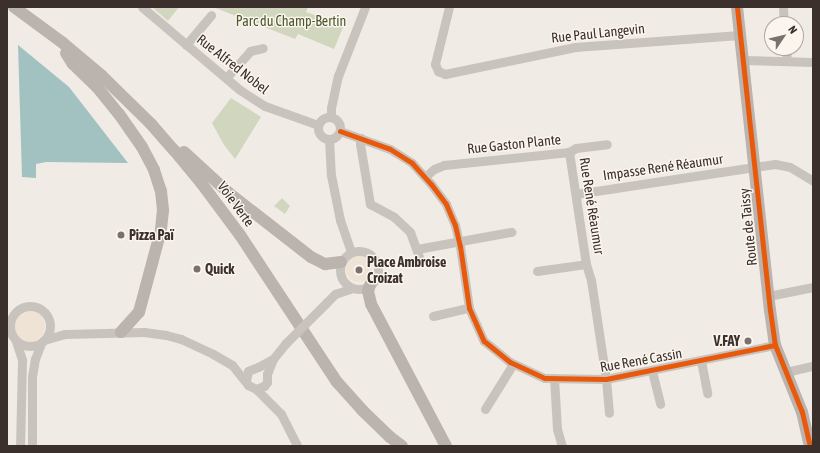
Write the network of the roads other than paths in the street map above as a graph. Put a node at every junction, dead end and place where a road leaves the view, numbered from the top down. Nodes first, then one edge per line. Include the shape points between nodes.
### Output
1 (14, 7) edge
2 (142, 7) edge
3 (365, 7) edge
4 (449, 7) edge
5 (737, 7) edge
6 (7, 10) edge
7 (211, 15) dead end
8 (740, 35) junction
9 (186, 44) junction
10 (263, 48) dead end
11 (66, 53) junction
12 (787, 56) edge
13 (743, 60) junction
14 (787, 61) junction
15 (813, 62) edge
16 (226, 78) junction
17 (331, 117) junction
18 (151, 124) junction
19 (318, 125) junction
20 (340, 131) junction
21 (361, 138) junction
22 (329, 139) junction
23 (608, 144) dead end
24 (569, 152) junction
25 (754, 167) junction
26 (425, 177) junction
27 (813, 181) edge
28 (576, 194) junction
29 (511, 232) dead end
30 (459, 242) junction
31 (417, 249) junction
32 (351, 252) junction
33 (341, 262) junction
34 (420, 262) dead end
35 (586, 264) junction
36 (538, 271) dead end
37 (341, 276) junction
38 (370, 285) junction
39 (813, 287) edge
40 (352, 288) junction
41 (335, 294) junction
42 (768, 296) junction
43 (469, 308) junction
44 (433, 316) dead end
45 (50, 322) junction
46 (8, 332) edge
47 (121, 332) junction
48 (65, 334) junction
49 (16, 341) junction
50 (43, 341) junction
51 (776, 345) junction
52 (273, 358) junction
53 (701, 361) junction
54 (514, 364) junction
55 (232, 365) junction
56 (813, 366) edge
57 (255, 368) junction
58 (652, 371) junction
59 (786, 372) junction
60 (267, 378) junction
61 (554, 378) junction
62 (606, 380) junction
63 (246, 381) junction
64 (256, 389) junction
65 (707, 393) dead end
66 (660, 404) dead end
67 (275, 407) junction
68 (485, 410) dead end
69 (802, 412) junction
70 (609, 413) dead end
71 (813, 432) edge
72 (20, 446) edge
73 (32, 446) edge
74 (297, 446) edge
75 (396, 446) edge
76 (402, 446) edge
77 (446, 446) edge
78 (562, 446) edge
79 (810, 446) edge

1 - 18 main road, Voie Verte via 102,76
2 - 9 street, Rue Alfred Nobel
3 - 17 street via 338,76
4 - 8 street, Rue Paul Langevin via 435,64 438,71 445,74 575,47
5 - 8 main road, Route de Taissy
6 - 11 main road, Voie Verte
7 - 9 street
8 - 13 main road, Route de Taissy
9 - 16 street, Rue Alfred Nobel
10 - 16 street via 250,51
11 - 47 main road via 73,64 97,87 142,146 161,191 161,230 139,312
11 - 75 main road, Voie Verte via 149,129 200,187 321,366 360,414
12 - 14 street
13 - 14 street
13 - 25 main road, Route de Taissy
14 - 15 street
16 - 19 street, Rue Alfred Nobel via 265,106
17 - 19 street via 321,119
17 - 20 street via 338,120
18 - 33 main road via 160,127 230,194 311,257 325,264
18 - 76 main road, Voie Verte via 202,184 240,235 338,382 362,410
19 - 22 street via 320,135
20 - 21 street, Rue René Cassin
20 - 22 street via 336,137
21 - 26 street, Rue René Cassin via 390,149 412,163
21 - 31 street via 370,204 394,217 410,232
22 - 32 street via 331,175 338,213
23 - 24 street, Rue Gaston Plante via 576,148
24 - 26 street, Rue Gaston Plante via 444,165
24 - 28 street, Rue René Réaumur
25 - 27 street, Impasse René Réaumur via 784,165
25 - 28 street, Impasse René Réaumur
25 - 42 main road, Route de Taissy
26 - 30 street, Rue René Cassin via 446,204
28 - 35 street, Rue René Réaumur
29 - 30 street
30 - 31 street
30 - 43 street, Rue René Cassin
31 - 34 street
32 - 33 street
32 - 38 street via 368,253 376,261 378,272
33 - 37 street
35 - 36 street, Rue René Réaumur
35 - 62 street, Rue René Réaumur via 591,280
37 - 40 street
37 - 41 street
38 - 40 street
38 - 77 main road via 368,291 371,304
39 - 42 street
40 - 41 street
41 - 52 street, bridge
42 - 51 main road, Route de Taissy
43 - 44 street
43 - 54 street, Rue René Cassin via 484,341
45 - 46 street via 48,316 39,308 27,306 16,310
45 - 48 street
45 - 50 street via 48,335
46 - 49 street
47 - 48 street
47 - 55 street via 144,332 181,339
48 - 50 street
49 - 50 street via 31,346
49 - 72 street via 22,360
50 - 73 street via 35,359 32,377
51 - 53 street, Rue René Cassin
51 - 59 main road, Route de Taissy
52 - 57 street
52 - 60 street
53 - 58 street, Rue René Cassin
53 - 65 street, Rue René Cassin
54 - 61 street, Rue René Cassin via 545,378
54 - 68 street
55 - 57 street
55 - 63 street
56 - 59 street
57 - 60 street
57 - 63 street via 246,374
58 - 62 street, Rue René Cassin
58 - 66 street, Rue René Cassin
59 - 69 main road, Route de Taissy
60 - 64 street via 264,386
60 - 67 street
61 - 62 street, Rue René Cassin
61 - 78 street via 557,429
62 - 70 street, Rue René Cassin
63 - 64 street
64 - 67 street
67 - 74 street via 289,427
69 - 71 main road, Route de Taissy
69 - 79 main road, Route de Taissy

